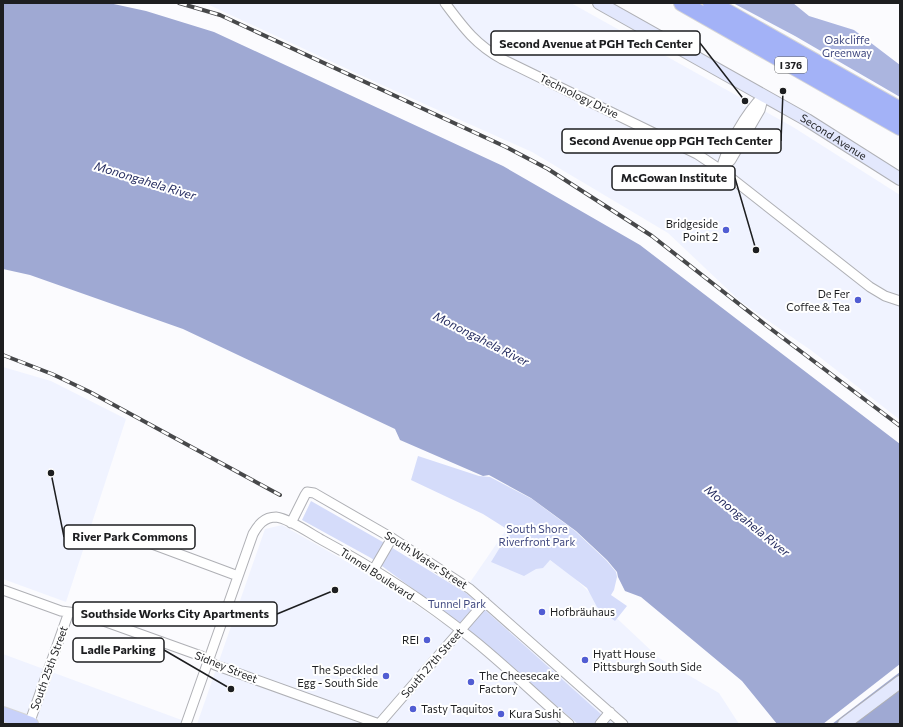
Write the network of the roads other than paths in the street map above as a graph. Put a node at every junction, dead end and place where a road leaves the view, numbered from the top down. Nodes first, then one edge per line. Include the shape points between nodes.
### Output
1 (445, 3) edge
2 (599, 3) edge
3 (682, 3) edge
4 (711, 3) edge
5 (764, 95) junction
6 (900, 110) edge
7 (900, 127) edge
8 (721, 170) junction
9 (900, 179) edge
10 (900, 301) edge
11 (291, 523) junction
12 (392, 538) junction
13 (144, 541) dead end
14 (374, 569) junction
15 (238, 576) junction
16 (3, 590) edge
17 (485, 602) junction
18 (69, 612) junction
19 (460, 630) junction
20 (208, 661) junction
21 (900, 682) edge
22 (610, 712) junction
23 (3, 714) edge
24 (30, 724) edge
25 (186, 724) edge
26 (379, 724) edge
27 (569, 724) edge
28 (600, 724) edge
29 (623, 724) edge
30 (844, 724) edge

1 - 8 street, Technology Drive via 471,36 493,54 697,154
2 - 5 main road, Second Avenue
3 - 7 highway, I 376
4 - 6 highway, I 376
5 - 8 street via 757,116 731,160
5 - 9 main road, Second Avenue
8 - 10 street, Technology Drive via 870,287
11 - 12 street, South Water Street via 307,492 314,493
11 - 14 street, Tunnel Boulevard
11 - 15 street, Tunnel Boulevard via 276,517 268,518 258,525
12 - 14 street
12 - 17 street, South Water Street via 470,589
13 - 15 street
14 - 19 street, Tunnel Boulevard
15 - 20 street, Tunnel Boulevard
16 - 18 street, Sidney Street
17 - 19 street, South 27th Street
17 - 22 street, South Water Street
18 - 20 street, Sidney Street via 84,614 201,656
18 - 24 street, South 25th Street
19 - 26 street, South 27th Street
19 - 27 street, Tunnel Boulevard
20 - 25 street, Tunnel Boulevard
20 - 26 street, Sidney Street
21 - 30 main road
22 - 28 street
22 - 29 street, South Water Street
23 - 24 main road

